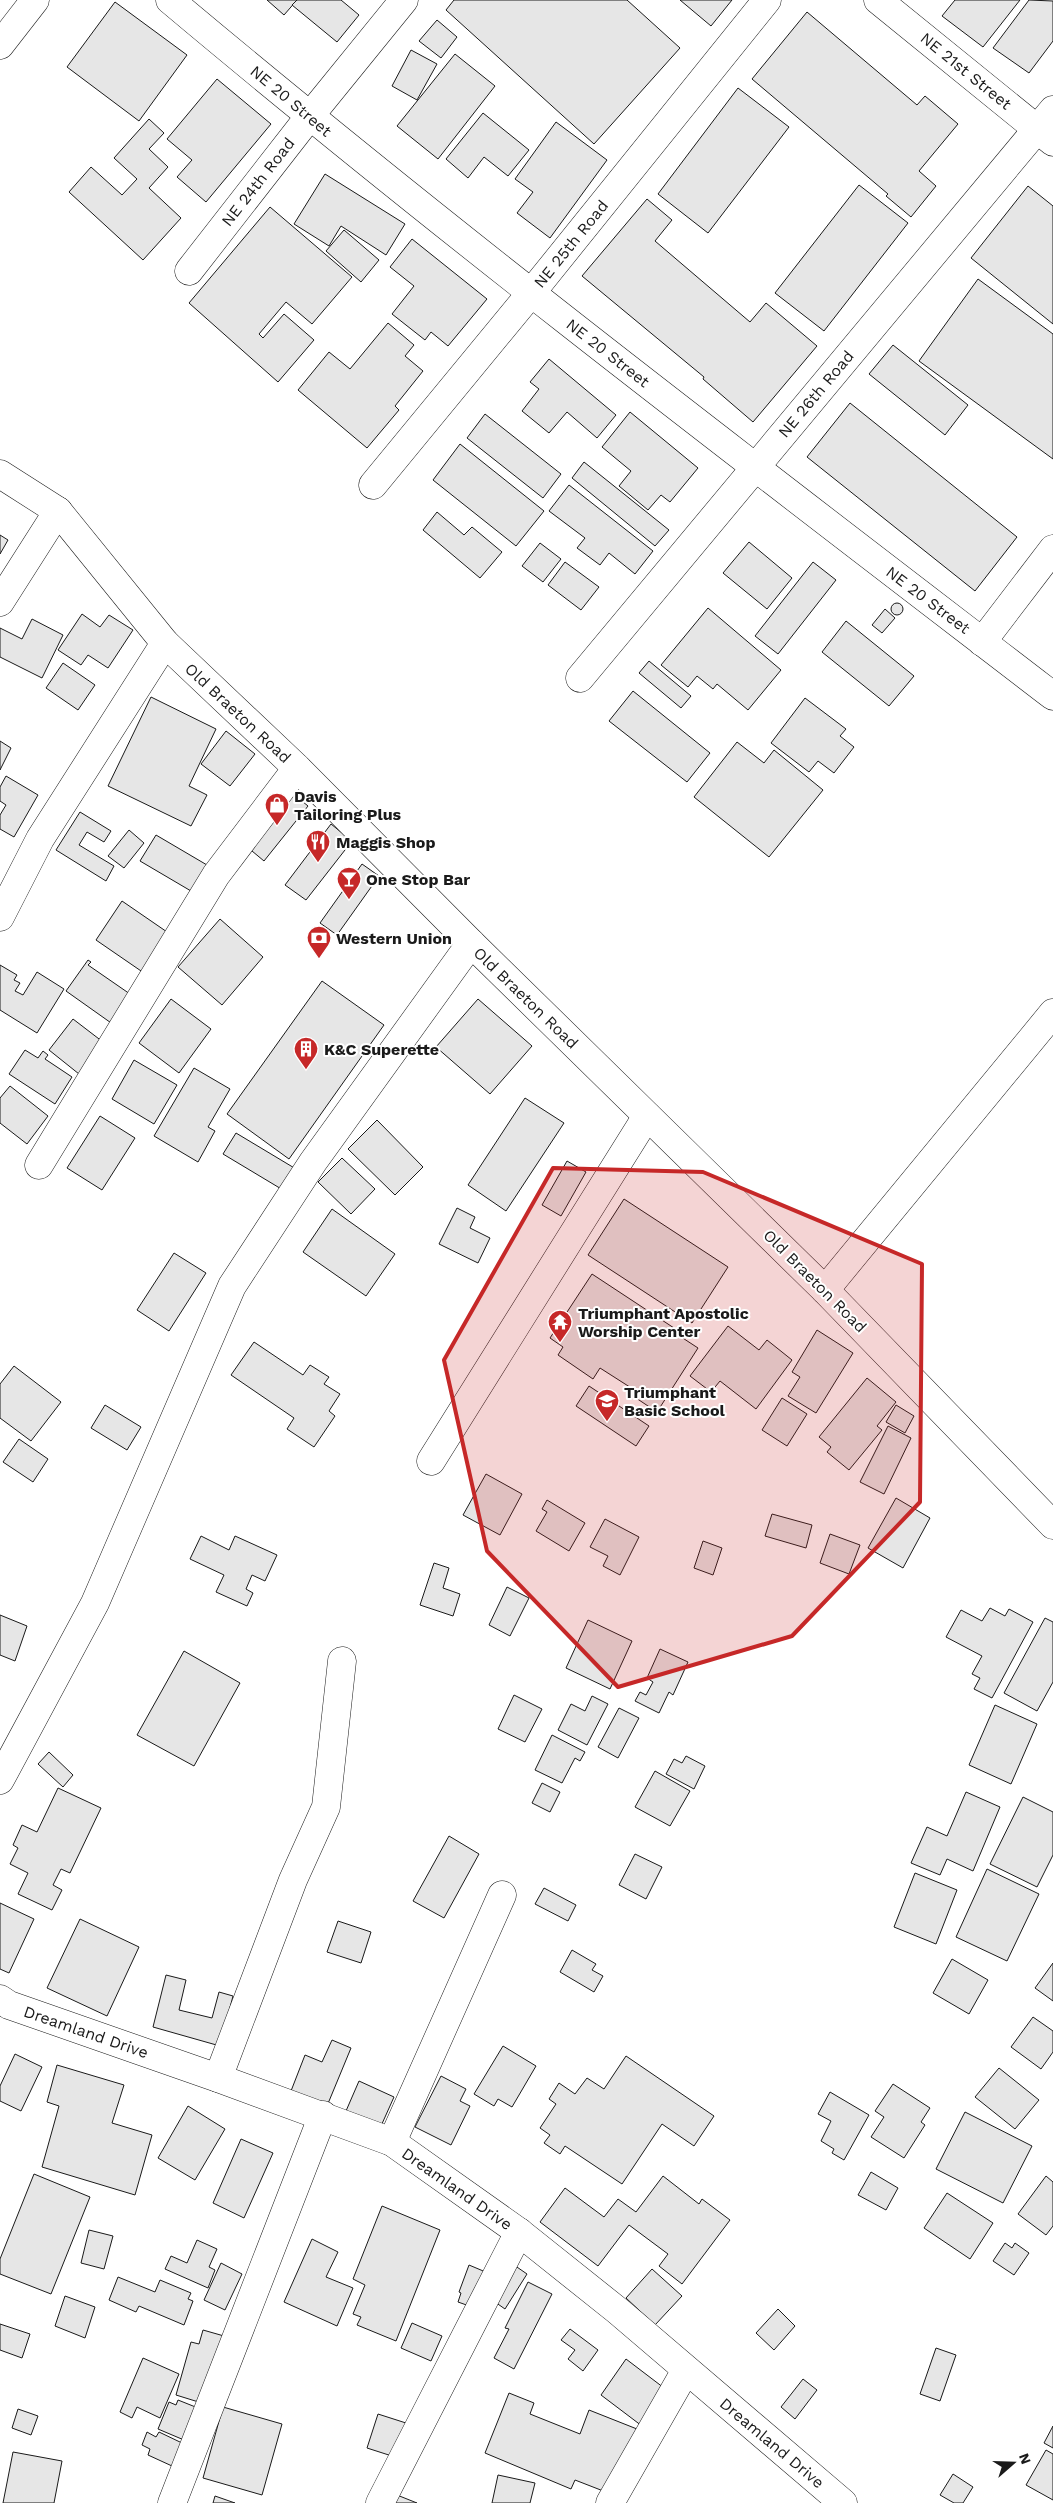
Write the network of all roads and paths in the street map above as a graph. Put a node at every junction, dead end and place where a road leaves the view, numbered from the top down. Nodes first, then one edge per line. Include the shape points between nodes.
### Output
1 (35, 0) edge
2 (170, 0) edge
3 (404, 0) edge
4 (767, 0) edge
5 (878, 0) edge
6 (0, 45) edge
7 (309, 117) junction
8 (1048, 127) edge
9 (189, 271) dead end
10 (531, 293) junction
11 (754, 467) junction
12 (0, 474) edge
13 (373, 485) dead end
14 (58, 511) junction
15 (1053, 550) edge
16 (0, 602) edge
17 (982, 642) junction
18 (165, 643) junction
19 (580, 678) dead end
20 (1053, 696) edge
21 (297, 768) junction
22 (0, 917) edge
23 (471, 944) junction
24 (1053, 1013) edge
25 (647, 1116) junction
26 (40, 1165) dead end
27 (825, 1290) junction
28 (431, 1461) dead end
29 (1053, 1525) edge
30 (342, 1661) dead end
31 (0, 1780) edge
32 (502, 1896) dead end
33 (0, 1999) edge
34 (218, 2078) junction
35 (323, 2115) junction
36 (392, 2142) junction
37 (519, 2232) junction
38 (686, 2370) junction
39 (172, 2503) edge
40 (380, 2503) edge
41 (610, 2503) edge
42 (843, 2503) edge

1 - 6 street
2 - 7 street, NE 20 Street
3 - 7 street, NE 24th Road
4 - 10 street, NE 25th Road
5 - 8 street, NE 21st Street
7 - 9 street, NE 24th Road
7 - 10 street, NE 20 Street
8 - 11 street, NE 26th Road
10 - 11 street, NE 20 Street
10 - 13 street, NE 25th Road
11 - 17 street, NE 20 Street
11 - 19 street, NE 26th Road
12 - 14 street, Old Braeton Road
14 - 16 street
14 - 18 street, Old Braeton Road
15 - 17 street
17 - 20 street, NE 20 Street
18 - 21 street, Old Braeton Road
18 - 22 street via 40,839
21 - 23 street, Old Braeton Road
21 - 26 street via 216,875
23 - 25 street, Old Braeton Road
23 - 31 street via 313,1162 232,1286 94,1603
24 - 27 street
25 - 27 street, Old Braeton Road
25 - 28 street
27 - 29 street, Old Braeton Road
30 - 34 street via 326,1807 293,1880
32 - 36 street
33 - 34 street, Dreamland Drive via 9,2006
34 - 35 street, Dreamland Drive
35 - 36 street, Dreamland Drive
35 - 39 street
36 - 37 street, Dreamland Drive
37 - 38 street, Dreamland Drive
37 - 40 street
38 - 41 street
38 - 42 street, Dreamland Drive

